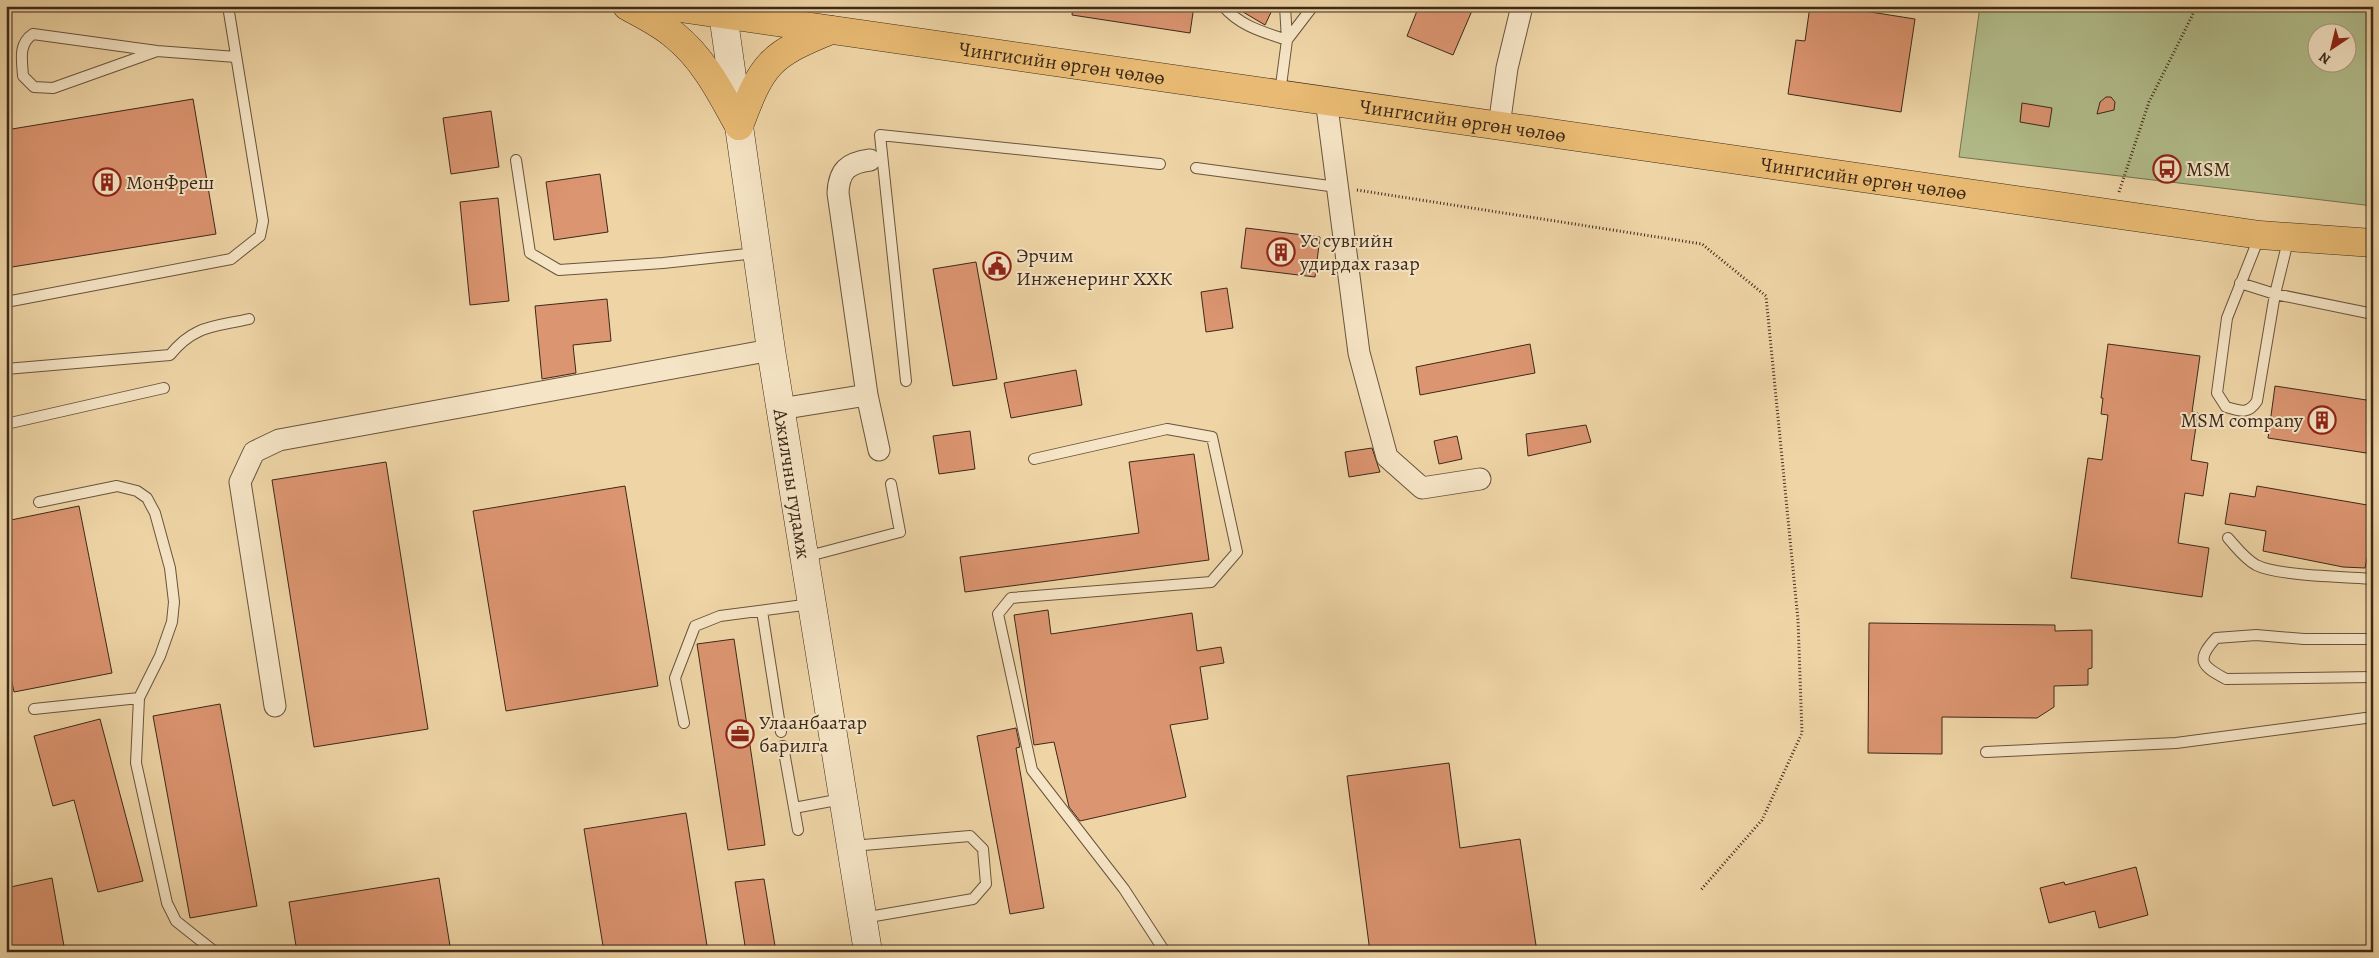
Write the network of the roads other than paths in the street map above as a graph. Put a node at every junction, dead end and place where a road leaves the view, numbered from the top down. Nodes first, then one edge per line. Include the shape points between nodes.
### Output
1 (228, 6) edge
2 (627, 6) edge
3 (666, 6) edge
4 (1223, 6) edge
5 (1285, 6) edge
6 (1313, 6) edge
7 (1522, 6) edge
8 (722, 10) edge
9 (832, 30) junction
10 (1287, 40) junction
11 (157, 51) junction
12 (236, 57) junction
13 (1280, 94) junction
14 (1326, 99) junction
15 (739, 126) junction
16 (1499, 126) junction
17 (516, 160) dead end
18 (870, 160) dead end
19 (1160, 164) dead end
20 (1196, 168) dead end
21 (1337, 187) junction
22 (2260, 235) junction
23 (2288, 241) junction
24 (2373, 243) edge
25 (757, 253) junction
26 (2373, 260) edge
27 (2240, 283) junction
28 (2275, 294) junction
29 (6, 302) edge
30 (2373, 314) edge
31 (249, 319) dead end
32 (771, 350) junction
33 (6, 369) edge
34 (906, 381) dead end
35 (164, 388) dead end
36 (867, 396) junction
37 (780, 409) junction
38 (6, 424) edge
39 (879, 450) dead end
40 (1034, 459) dead end
41 (1480, 479) dead end
42 (891, 484) dead end
43 (39, 502) dead end
44 (2228, 538) dead end
45 (804, 558) junction
46 (2373, 579) edge
47 (812, 604) junction
48 (762, 611) junction
49 (2373, 639) edge
50 (2373, 677) edge
51 (139, 698) junction
52 (275, 706) dead end
53 (34, 709) dead end
54 (2373, 717) edge
55 (684, 723) dead end
56 (782, 732) dead end
57 (783, 746) dead end
58 (1986, 752) dead end
59 (843, 799) junction
60 (794, 808) junction
61 (798, 830) dead end
62 (851, 846) junction
63 (862, 918) junction
64 (214, 952) edge
65 (868, 952) edge
66 (1165, 952) edge

1 - 12 lane
2 - 15 highway via 673,34 693,52 713,79
3 - 8 highway, Чингисийн өргөн чөлөө
4 - 10 lane via 1232,17 1254,29
5 - 10 lane
6 - 10 lane
7 - 16 street via 1507,68
8 - 9 highway, Чингисийн өргөн чөлөө
8 - 15 main road, Ажилчны гудамж
9 - 13 highway, Чингисийн өргөн чөлөө
9 - 15 highway via 794,45 763,71
10 - 13 lane
11 - 11 lane via 33,34 22,46 23,76 34,87 53,88
11 - 12 lane
12 - 29 lane via 264,221 260,236 231,259
13 - 14 highway, Чингисийн өргөн чөлөө
14 - 16 highway, Чингисийн өргөн чөлөө
14 - 21 street
15 - 25 main road, Ажилчны гудамж
16 - 22 highway, Чингисийн өргөн чөлөө
17 - 25 lane via 530,253 559,270
18 - 36 street via 853,164 843,171 838,193
19 - 34 lane via 880,135
20 - 21 lane
21 - 41 street via 1359,353 1387,457 1422,488
22 - 23 highway, Чингисийн өргөн чөлөө
22 - 24 highway, Чингисийн өргөн чөлөө
22 - 27 lane
23 - 26 highway, Чингисийн өргөн чөлөө
23 - 28 lane
25 - 32 main road, Ажилчны гудамж
27 - 28 lane
27 - 28 lane via 2227,318 2217,394 2226,407 2244,412 2252,409 2257,401
28 - 30 lane
31 - 33 lane via 197,331 182,340 170,355
32 - 37 main road, Ажилчны гудамж
32 - 52 street via 279,440 254,452 240,482
35 - 38 lane
36 - 37 street
36 - 39 street
37 - 45 main road, Ажилчны гудамж
40 - 66 lane via 1167,429 1212,437 1237,552 1210,582 1011,598 998,614 1032,770 1124,889
42 - 45 lane via 900,532
43 - 51 lane via 117,486 137,491 147,498 155,512 170,568 174,602 172,622 160,656
44 - 46 lane via 2243,556 2258,566 2280,572
45 - 47 main road, Ажилчны гудамж
47 - 48 lane
47 - 59 main road, Ажилчны гудамж
48 - 55 lane via 720,616 695,626 674,678
48 - 56 lane
49 - 50 lane via 2256,635 2216,638 2203,655 2203,663 2226,679
51 - 53 lane
51 - 64 lane via 136,763 167,903 176,921
54 - 58 lane via 2176,743
57 - 60 lane
59 - 60 lane
59 - 62 main road, Ажилчны гудамж
60 - 61 lane
62 - 63 main road, Ажилчны гудамж
62 - 63 lane via 970,836 983,849 986,884 973,899
63 - 65 main road, Ажилчны гудамж

